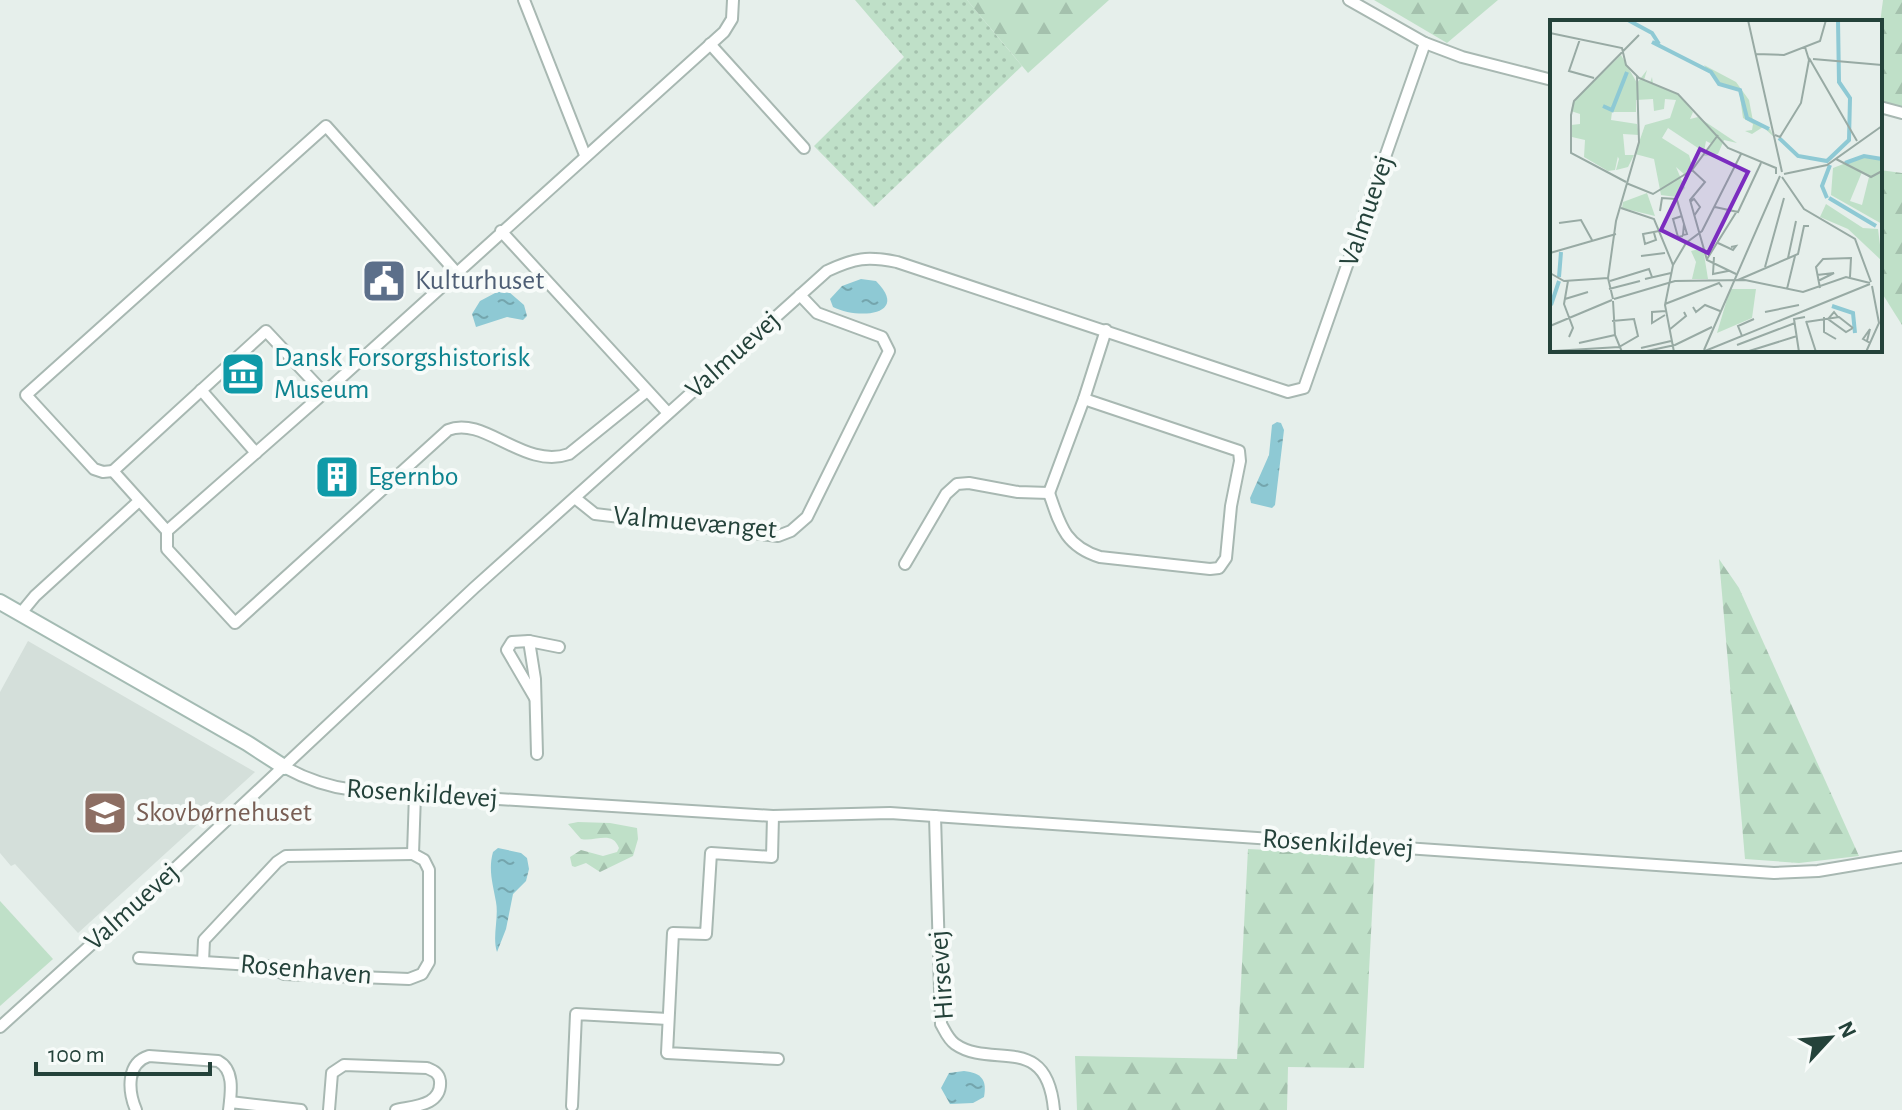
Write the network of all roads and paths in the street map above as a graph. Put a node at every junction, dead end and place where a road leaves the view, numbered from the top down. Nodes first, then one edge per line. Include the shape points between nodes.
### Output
1 (524, 0) edge
2 (733, 0) edge
3 (1349, 0) edge
4 (1425, 43) junction
5 (710, 44) junction
6 (1550, 79) edge
7 (1882, 108) edge
8 (1902, 113) edge
9 (804, 148) dead end
10 (585, 155) junction
11 (501, 231) junction
12 (456, 272) junction
13 (800, 295) junction
14 (1106, 330) junction
15 (201, 390) junction
16 (647, 391) junction
17 (324, 393) junction
18 (1084, 399) junction
19 (668, 413) junction
20 (256, 453) junction
21 (113, 471) junction
22 (1049, 493) junction
23 (575, 498) junction
24 (139, 501) junction
25 (167, 531) junction
26 (905, 564) dead end
27 (0, 602) edge
28 (21, 613) junction
29 (529, 641) junction
30 (559, 647) dead end
31 (536, 699) junction
32 (537, 754) dead end
33 (284, 767) junction
34 (415, 794) junction
35 (773, 816) junction
36 (935, 816) junction
37 (413, 854) junction
38 (1902, 857) edge
39 (139, 958) dead end
40 (203, 962) junction
41 (668, 1019) junction
42 (0, 1027) edge
43 (778, 1059) dead end
44 (229, 1106) edge
45 (572, 1106) dead end
46 (136, 1110) edge
47 (301, 1110) edge
48 (329, 1110) edge
49 (396, 1110) edge
50 (1054, 1110) edge

1 - 10 street
2 - 5 street via 732,19
3 - 4 street
4 - 6 street
4 - 14 street, Valmuevej via 1304,388 1288,392
5 - 9 street
5 - 10 street
7 - 8 street
10 - 11 street
11 - 12 street
11 - 16 street
12 - 17 street
12 - 21 street via 326,126 26,395 94,469
13 - 14 street, Valmuevej via 827,271 851,260 874,258
13 - 19 street, Valmuevej
13 - 23 street, Valmuevænget via 817,313 882,337 889,351 807,517 778,536 595,514
14 - 18 street
15 - 17 street via 266,331
15 - 20 street
15 - 21 street
16 - 19 street
16 - 25 street via 558,458 531,454 471,427 448,430 235,623 167,549
17 - 20 street
18 - 22 street
18 - 22 street via 1239,451 1226,558 1219,568 1210,569 1084,552 1058,521
19 - 23 street, Valmuevej
20 - 25 street
21 - 24 street
22 - 26 street via 957,484
23 - 33 street, Valmuevej
24 - 25 street
24 - 28 street
27 - 28 street, Rosenkildevej
28 - 33 street, Rosenkildevej
29 - 30 street
29 - 31 street
29 - 31 street via 512,642 507,650
31 - 32 street
33 - 34 street, Rosenkildevej via 333,787
33 - 42 street, Valmuevej
34 - 35 street, Rosenkildevej
34 - 37 street, Rosenhaven
35 - 36 street, Rosenkildevej
35 - 41 street via 772,857 711,853 706,934 673,933
36 - 38 street, Rosenkildevej via 1774,873
36 - 50 street, Hirsevej via 941,1024 956,1045 1017,1056 1040,1069
37 - 40 street, Rosenhaven via 286,856 204,940
37 - 40 street, Rosenhaven via 429,870 429,962 416,978 284,974 267,966
39 - 40 street, Rosenhaven
41 - 43 street via 667,1053
41 - 45 street via 576,1014
44 - 46 street via 230,1073 224,1064 149,1056 135,1064 131,1075
44 - 47 street
48 - 49 street via 332,1073 344,1065 436,1072 436,1098

